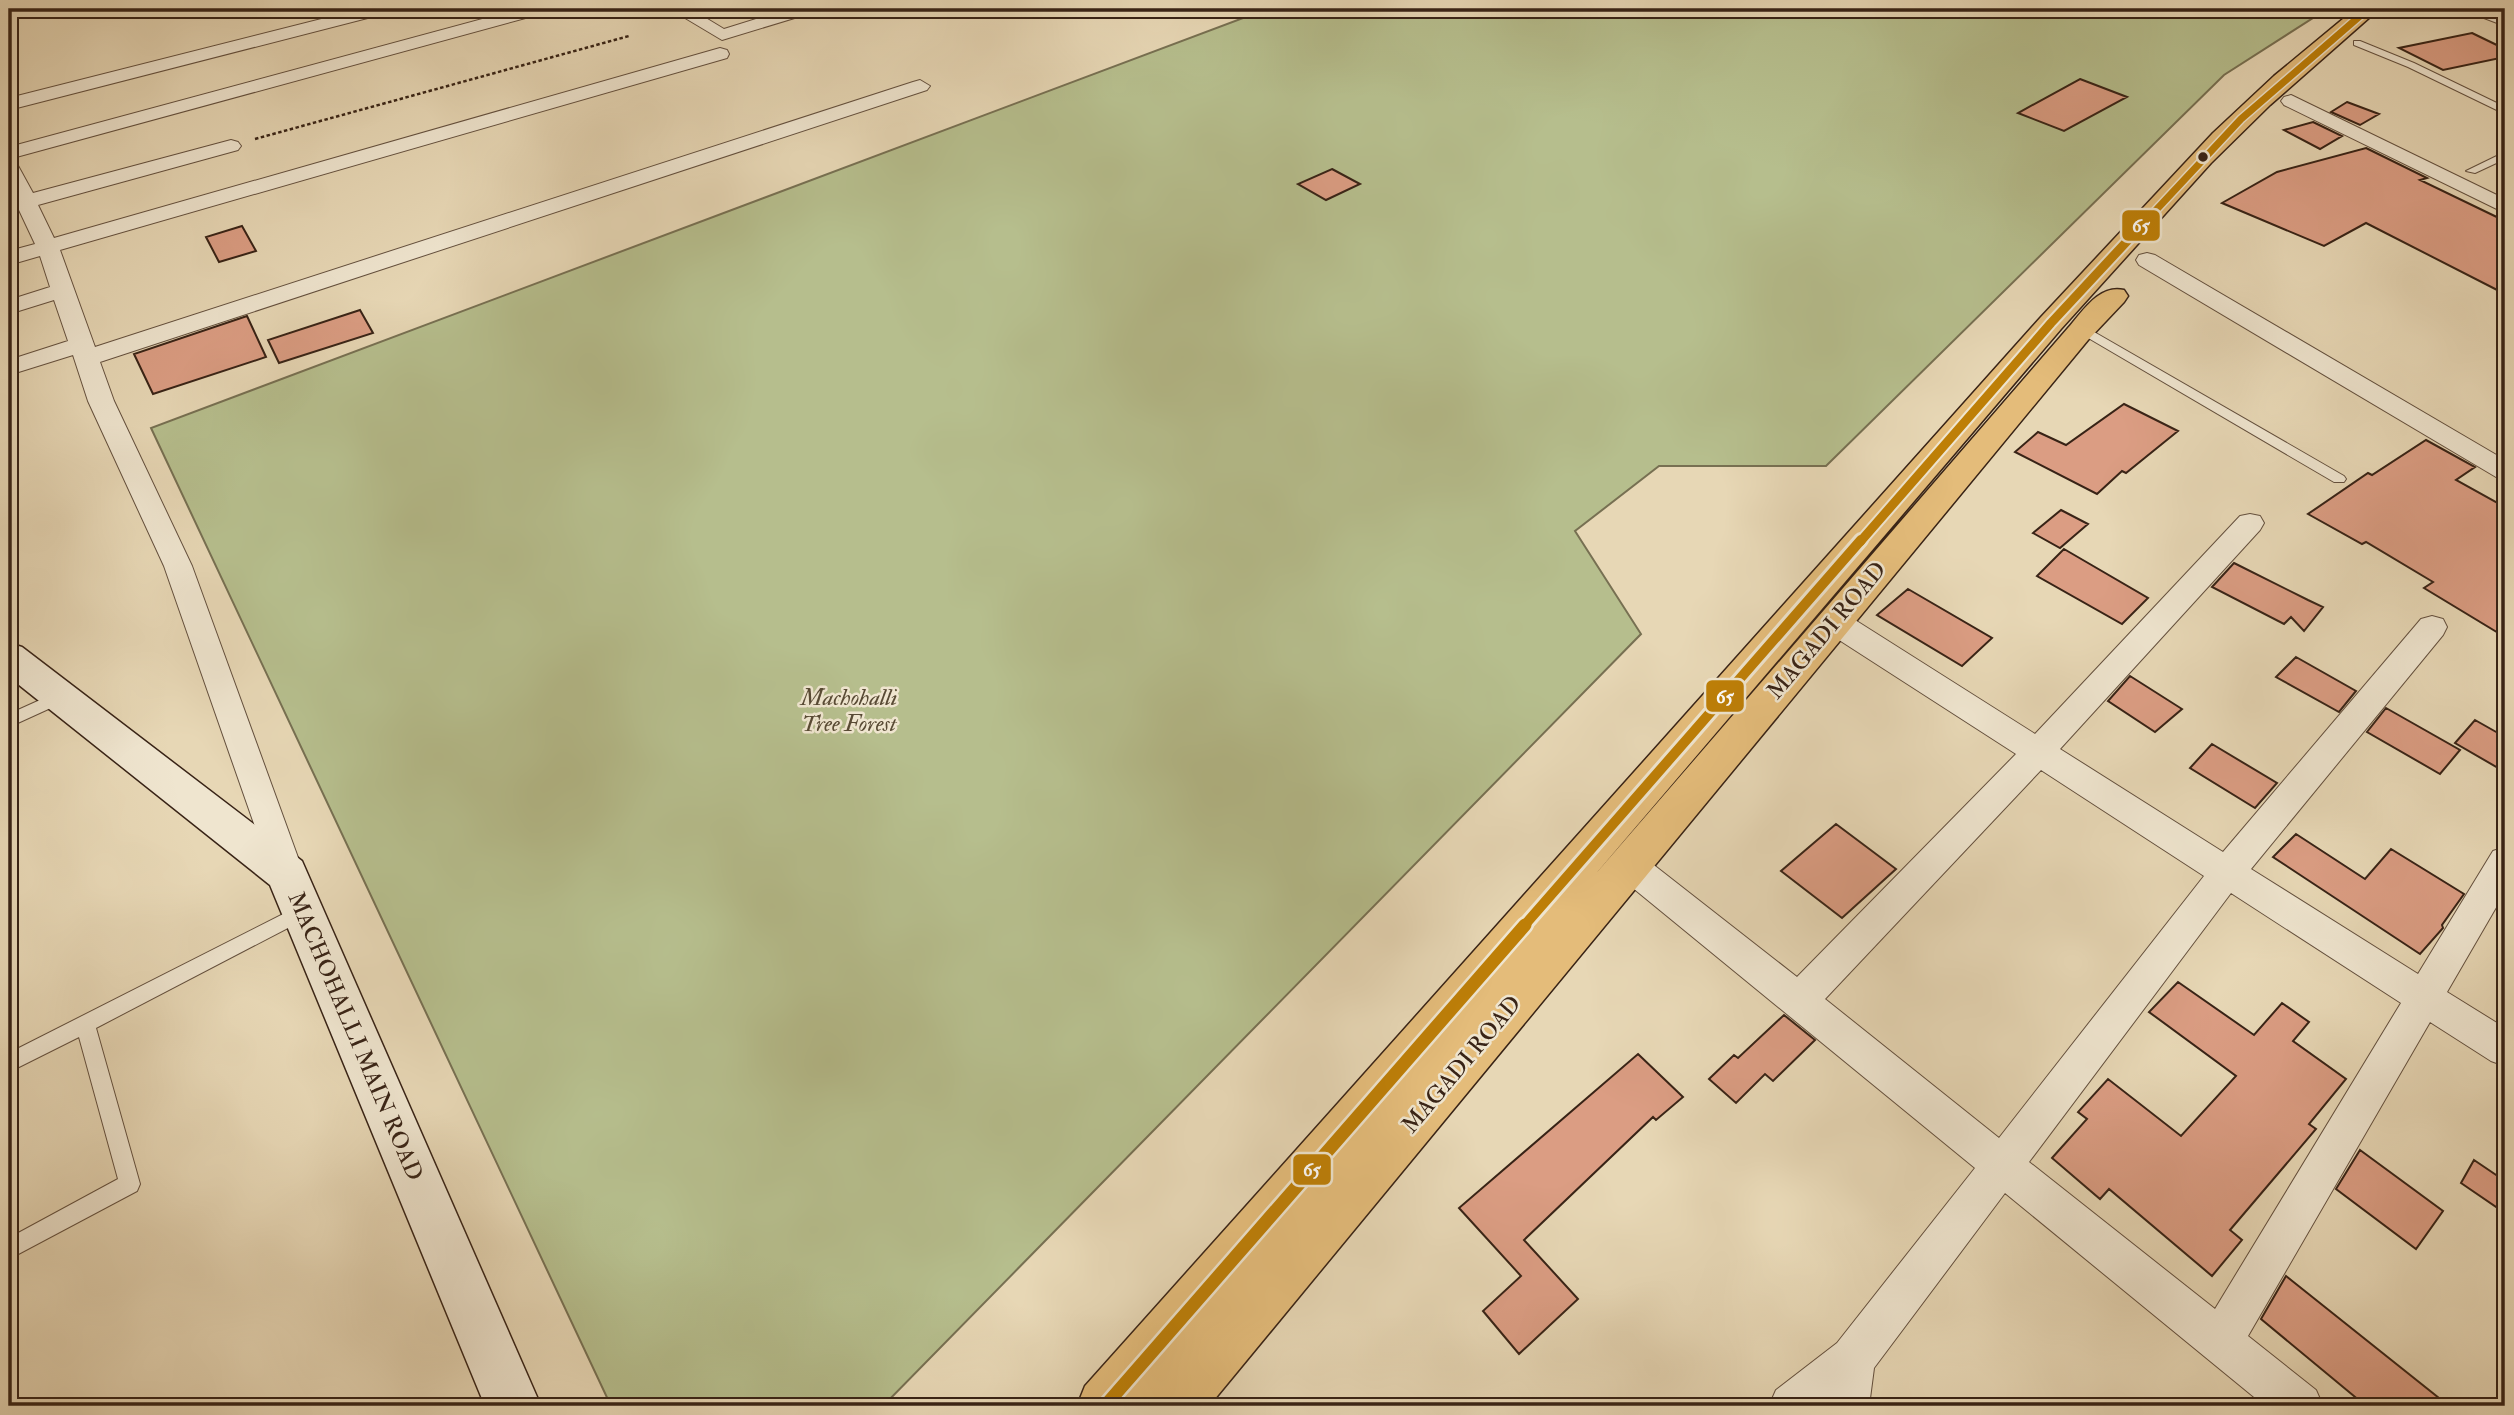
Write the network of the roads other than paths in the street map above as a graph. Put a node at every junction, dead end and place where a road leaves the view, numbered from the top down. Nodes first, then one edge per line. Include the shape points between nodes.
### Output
1 (381, 9) edge
2 (538, 9) edge
3 (679, 9) edge
4 (805, 9) edge
5 (2398, 9) edge
6 (2477, 9) edge
7 (2505, 21) edge
8 (2362, 26) edge
9 (720, 54) dead end
10 (920, 86) dead end
11 (2291, 101) junction
12 (9, 104) edge
13 (2505, 111) edge
14 (230, 146) road end
15 (9, 153) edge
16 (2505, 155) edge
17 (9, 166) edge
18 (2471, 171) dead end
19 (17, 203) edge
20 (2505, 208) edge
21 (48, 248) junction
22 (9, 258) edge
23 (2147, 260) junction
24 (64, 290) junction
25 (9, 307) edge
26 (2082, 329) junction
27 (85, 351) junction
28 (9, 368) edge
29 (2505, 471) edge
30 (2339, 479) dead end
31 (2250, 523) dead end
32 (1833, 621) junction
33 (2432, 628) dead end
34 (9, 657) edge
35 (60, 697) junction
36 (9, 721) edge
37 (2040, 750) junction
38 (2505, 861) edge
39 (1629, 865) junction
40 (2228, 871) junction
41 (295, 893) junction
42 (2424, 997) junction
43 (1800, 1001) junction
44 (85, 1024) junction
45 (2505, 1049) edge
46 (9, 1063) edge
47 (2000, 1164) junction
48 (9, 1249) edge
49 (2220, 1342) junction
50 (1853, 1359) junction
51 (513, 1406) edge
52 (1105, 1406) edge
53 (1172, 1406) edge
54 (1792, 1406) edge
55 (1846, 1406) edge
56 (2300, 1406) edge

1 - 12 street
2 - 15 street
3 - 4 street via 722,35
5 - 8 main road, MAGADI ROAD
6 - 7 street
8 - 11 main road, MAGADI ROAD
8 - 13 lane via 2412,65
8 - 52 main road, MAGADI ROAD via 2288,74 2203,157 2051,323
9 - 21 street
10 - 27 street
11 - 20 street
11 - 23 main road, MAGADI ROAD
14 - 19 street
16 - 18 lane
17 - 19 street
19 - 21 street
21 - 22 street
21 - 24 street
23 - 26 main road, MAGADI ROAD
23 - 29 street
24 - 25 street
24 - 27 street
26 - 30 lane
26 - 32 main road, MAGADI ROAD
27 - 28 street
27 - 41 street via 101,401 178,566
31 - 37 street
32 - 37 street
32 - 39 main road, MAGADI ROAD
33 - 40 street
34 - 35 street, MACHOHALLI MAIN ROAD
35 - 36 lane
35 - 41 street, MACHOHALLI MAIN ROAD
37 - 40 street
37 - 43 street
38 - 42 street
39 - 43 street
39 - 53 main road, MAGADI ROAD
40 - 42 street
40 - 47 street
41 - 44 lane
41 - 51 street, MACHOHALLI MAIN ROAD
42 - 45 street
42 - 49 street
43 - 47 street
44 - 46 lane
44 - 48 lane via 130,1184
47 - 49 street
47 - 50 street
49 - 56 street
50 - 54 street
50 - 55 street

